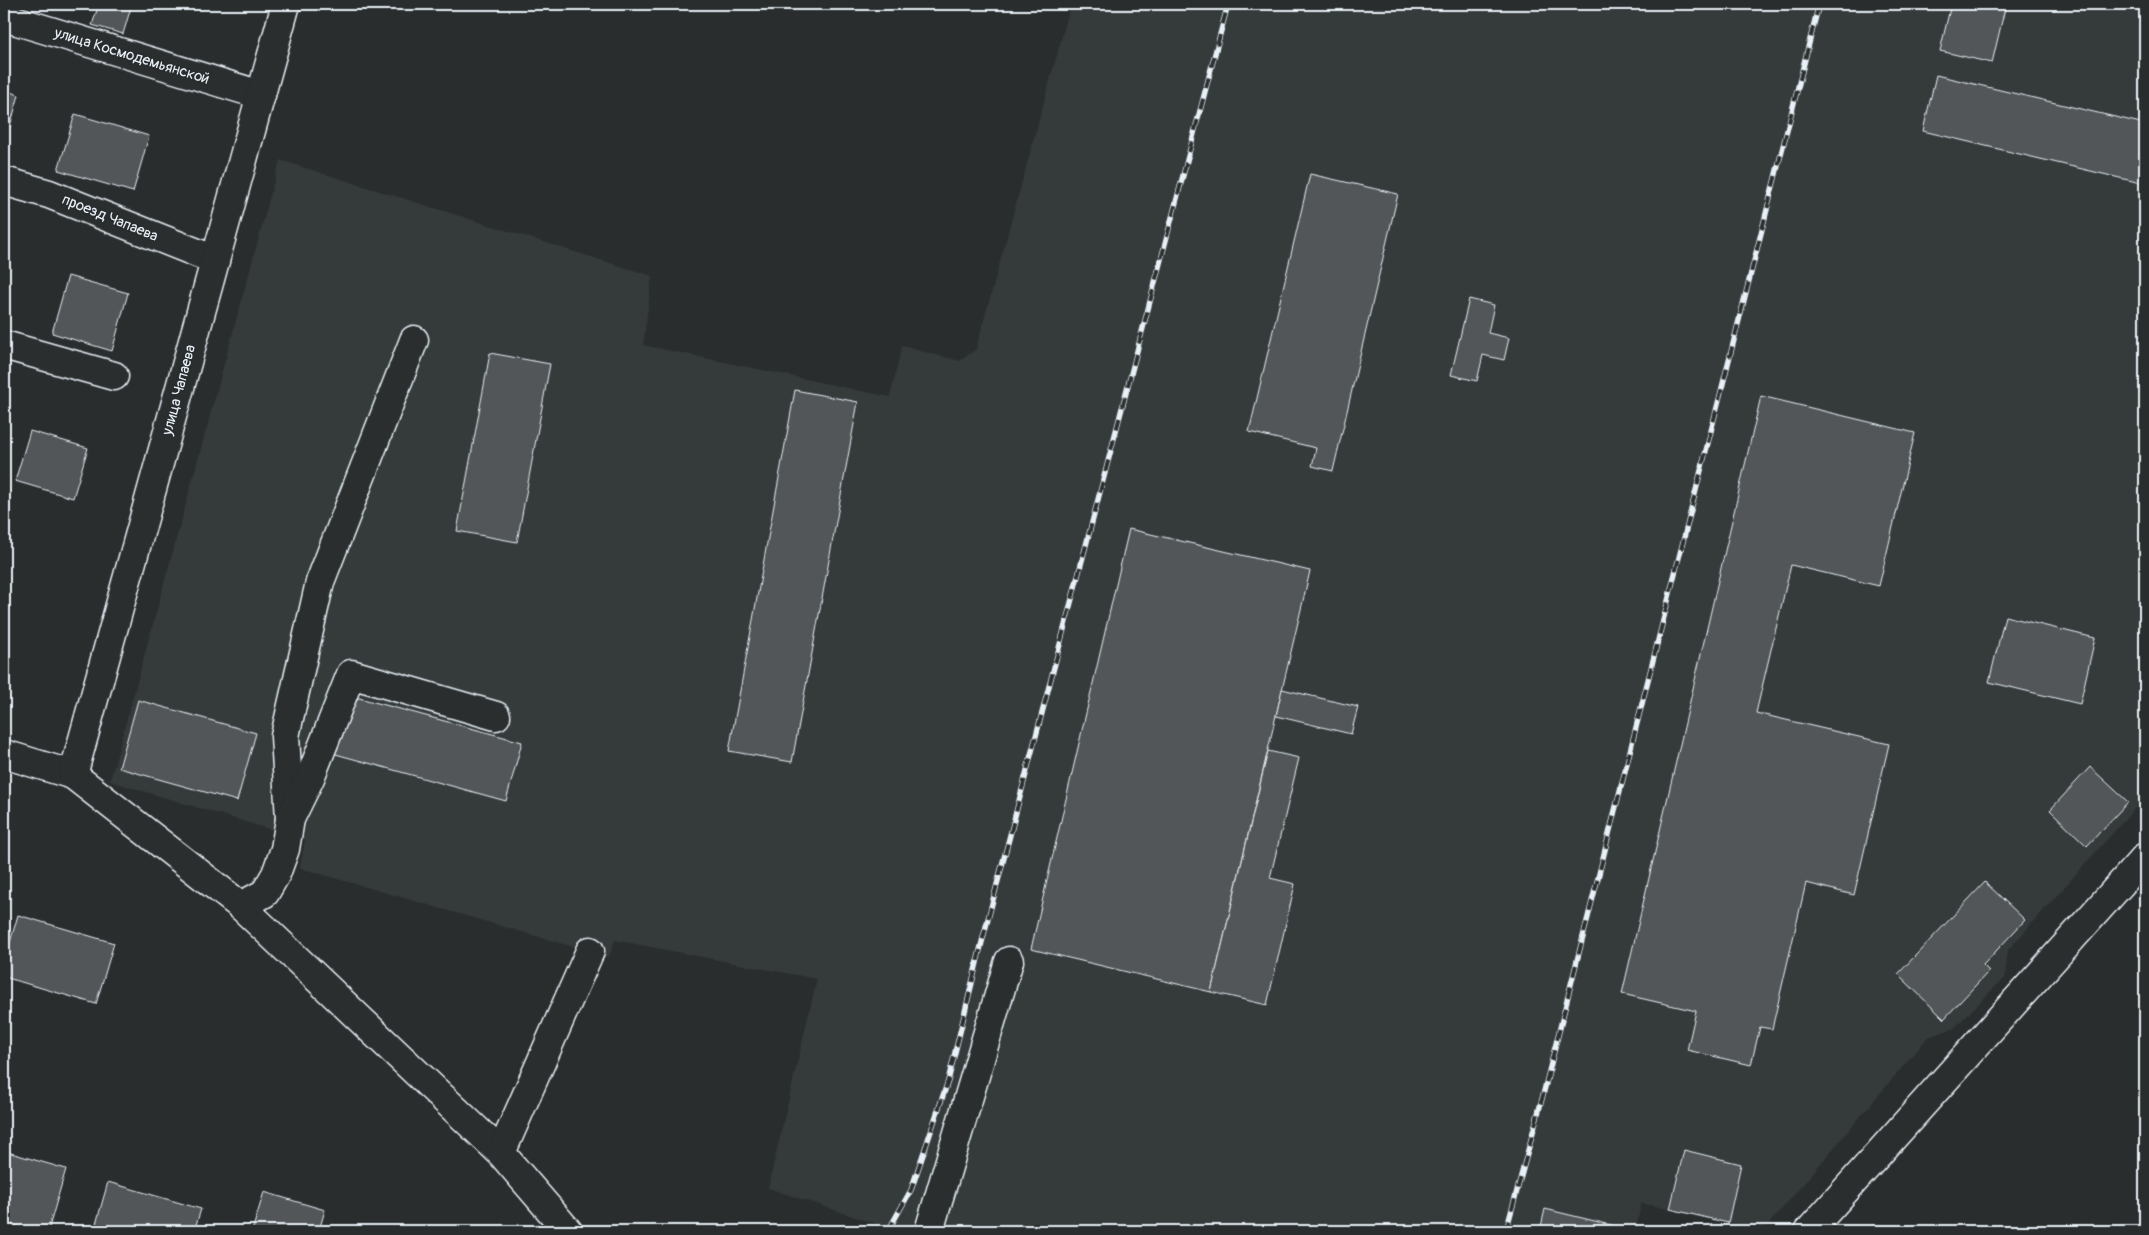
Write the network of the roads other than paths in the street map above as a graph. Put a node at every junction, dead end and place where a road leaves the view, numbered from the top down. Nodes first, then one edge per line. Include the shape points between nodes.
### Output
1 (286, 4) edge
2 (4, 17) edge
3 (261, 94) junction
4 (4, 181) edge
5 (215, 260) junction
6 (414, 340) dead end
7 (4, 346) edge
8 (114, 376) dead end
9 (496, 716) dead end
10 (4, 754) edge
11 (73, 775) junction
12 (290, 820) junction
13 (2145, 857) edge
14 (241, 906) junction
15 (590, 951) dead end
16 (1009, 961) dead end
17 (501, 1153) junction
18 (566, 1231) edge
19 (929, 1231) edge
20 (1809, 1231) edge

1 - 3 street, улица Чапаева
2 - 3 street, улица Космодемьянской
3 - 5 street, улица Чапаева
4 - 5 street, проезд Чапаева via 48,194
5 - 11 street, улица Чапаева
6 - 12 street via 320,582 285,736
7 - 8 street
9 - 12 street via 350,674 310,778
10 - 11 street
11 - 14 street
12 - 14 street via 276,874 265,893
13 - 20 street
14 - 17 street
15 - 17 street
16 - 19 street
17 - 18 street

